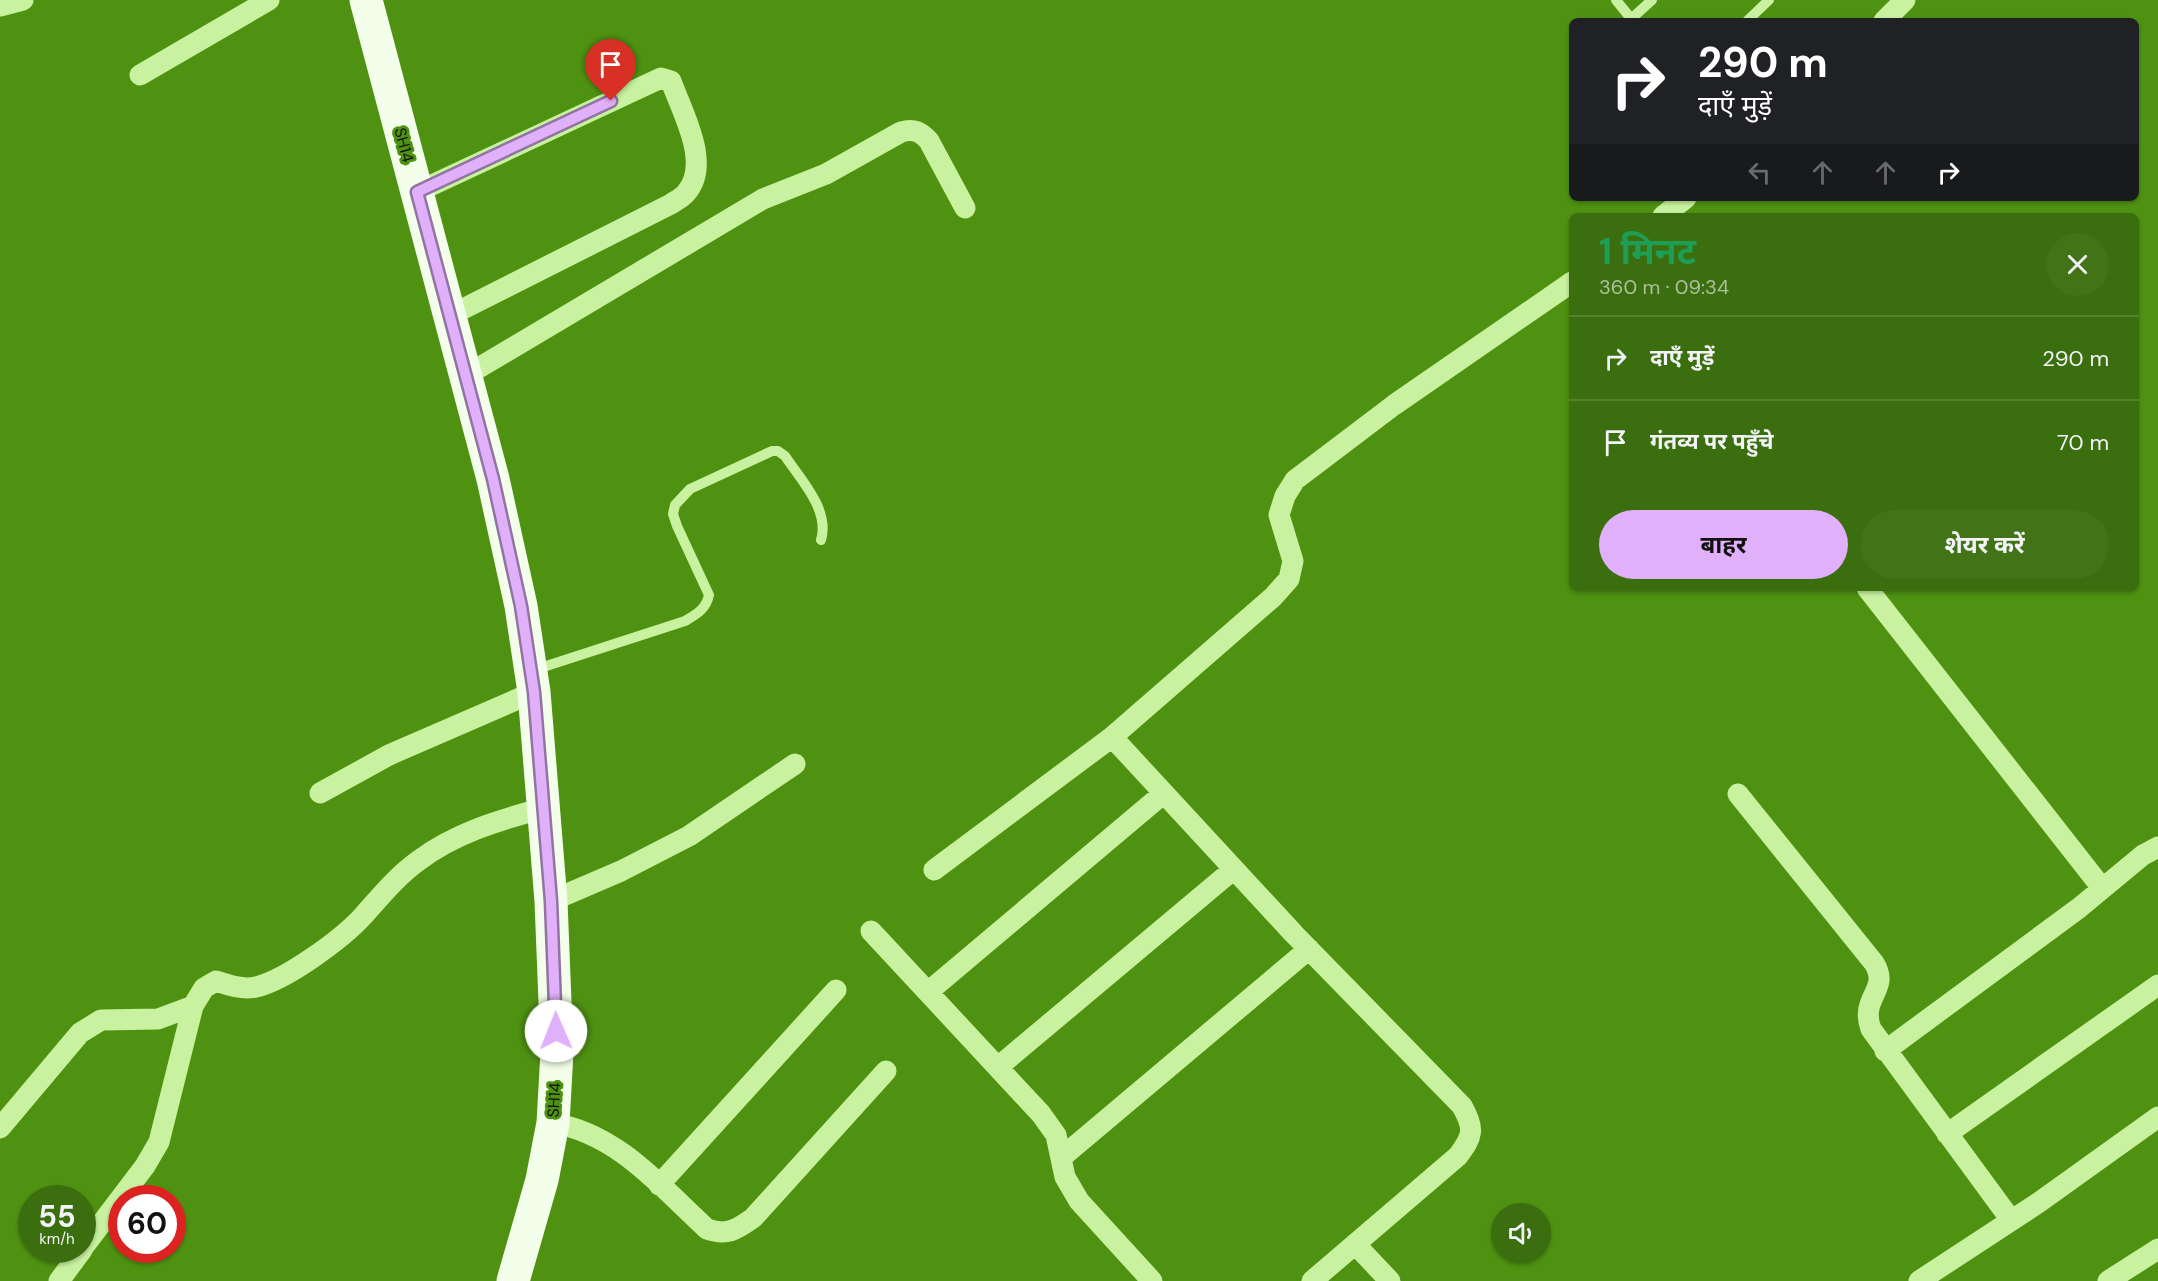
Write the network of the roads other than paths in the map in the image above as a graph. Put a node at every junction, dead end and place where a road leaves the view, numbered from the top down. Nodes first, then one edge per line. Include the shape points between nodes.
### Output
1 (23, 0) edge
2 (269, 0) edge
3 (366, 0) edge
4 (1616, 0) edge
5 (1652, 0) edge
6 (1769, 0) edge
7 (1905, 0) edge
8 (0, 6) edge
9 (1630, 18) edge
10 (1634, 18) edge
11 (1750, 18) edge
12 (1887, 18) edge
13 (140, 75) dead end
14 (417, 192) junction
15 (1682, 201) edge
16 (965, 208) dead end
17 (1667, 213) edge
18 (1569, 284) edge
19 (449, 316) junction
20 (465, 376) junction
21 (820, 540) dead end
22 (1869, 591) edge
23 (532, 682) junction
24 (1112, 737) junction
25 (795, 764) dead end
26 (320, 793) dead end
27 (1164, 793) junction
28 (1738, 794) dead end
29 (544, 808) junction
30 (2158, 847) edge
31 (1234, 869) junction
32 (934, 870) dead end
33 (2103, 888) junction
34 (551, 901) junction
35 (872, 931) dead end
36 (1309, 949) junction
37 (2158, 985) edge
38 (836, 990) dead end
39 (928, 992) junction
40 (193, 1006) junction
41 (1885, 1051) junction
42 (998, 1067) junction
43 (886, 1071) dead end
44 (2158, 1117) edge
45 (553, 1123) junction
46 (0, 1128) edge
47 (1947, 1134) junction
48 (1062, 1157) junction
49 (659, 1185) junction
50 (2011, 1220) junction
51 (96, 1231) edge
52 (1355, 1244) junction
53 (2158, 1249) edge
54 (72, 1263) edge
55 (59, 1281) edge
56 (513, 1281) edge
57 (1152, 1281) edge
58 (1312, 1281) edge
59 (1390, 1281) edge
60 (1919, 1281) edge
61 (2108, 1281) edge

1 - 8 street
2 - 13 street
3 - 14 main road, SH14 / SH14
4 - 9 lane
5 - 10 lane
6 - 11 lane
7 - 12 street
14 - 19 main road, SH14 / SH14
14 - 19 street via 661,78 671,81 695,148 696,172 687,193 671,204
15 - 17 street
16 - 20 street via 929,141 922,133 910,129 901,132 826,174 764,199
18 - 24 street via 1394,405 1295,480 1279,515 1293,561 1288,579 1273,597
19 - 20 main road, SH14 / SH14
20 - 23 main road, SH14 / SH14 via 521,606
21 - 23 lane via 823,531 816,504 778,451 690,489 675,505 673,514 709,595 707,604 685,621
22 - 33 street
23 - 26 street
23 - 29 main road, SH14 / SH14
24 - 27 street
24 - 32 street
25 - 34 street via 689,836
27 - 31 street
27 - 39 street
28 - 41 street via 1880,973 1879,987 1866,1016
29 - 34 main road, SH14 / SH14
29 - 40 street via 468,832 418,861 344,934 274,980 255,988 216,981 204,988
30 - 33 street
31 - 36 street
31 - 42 street
33 - 41 street
34 - 45 main road, SH14 / SH14 via 557,1052
35 - 39 street
36 - 48 street
36 - 52 street via 1462,1106 1471,1121 1470,1140 1458,1156
37 - 47 street
38 - 49 street
39 - 42 street
40 - 46 street via 158,1019 101,1020 73,1041
40 - 51 street via 159,1142
41 - 47 street
42 - 48 street via 1056,1135
43 - 49 street via 753,1218 734,1232 706,1229
44 - 50 street
45 - 49 street via 586,1130 603,1139
45 - 56 main road, SH14 / SH14 via 542,1180
47 - 50 street
48 - 57 street via 1065,1177 1079,1201
50 - 60 street
52 - 58 street
52 - 59 street
53 - 61 street
54 - 55 street

